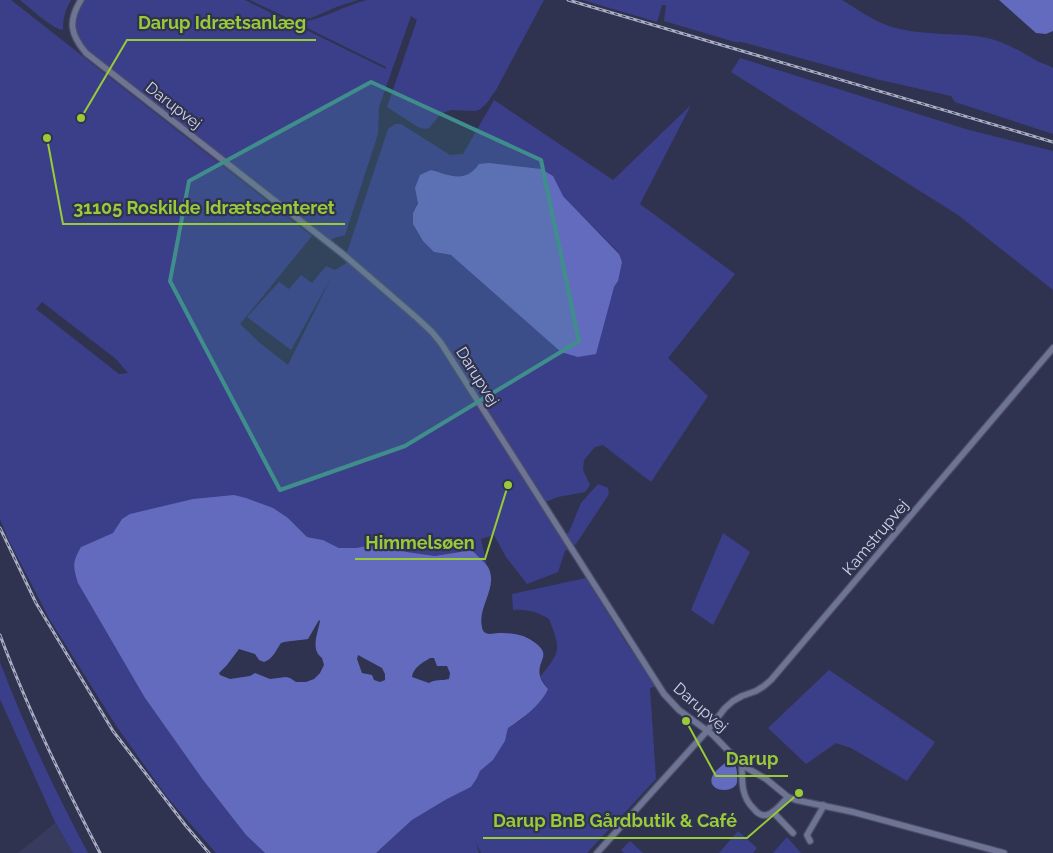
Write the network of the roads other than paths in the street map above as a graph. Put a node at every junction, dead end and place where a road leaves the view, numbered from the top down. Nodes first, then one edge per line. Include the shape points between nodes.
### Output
1 (81, 0) edge
2 (1053, 348) edge
3 (706, 731) junction
4 (742, 764) junction
5 (788, 797) junction
6 (823, 805) junction
7 (773, 812) junction
8 (793, 833) dead end
9 (810, 841) dead end
10 (596, 853) edge
11 (1004, 853) edge

1 - 3 street, Darupvej via 74,12 72,30 86,53 344,255 432,332 664,694
2 - 3 street, Kamstrupvej via 771,680 756,692 733,701
3 - 4 street, Darupvej
3 - 10 street, Kamstrupvej
4 - 5 street, Darupvej
4 - 7 street via 743,793 750,805 762,815
5 - 6 street, Darupvej
5 - 7 street
6 - 9 street via 807,835
6 - 11 street, Darupvej
7 - 8 street

